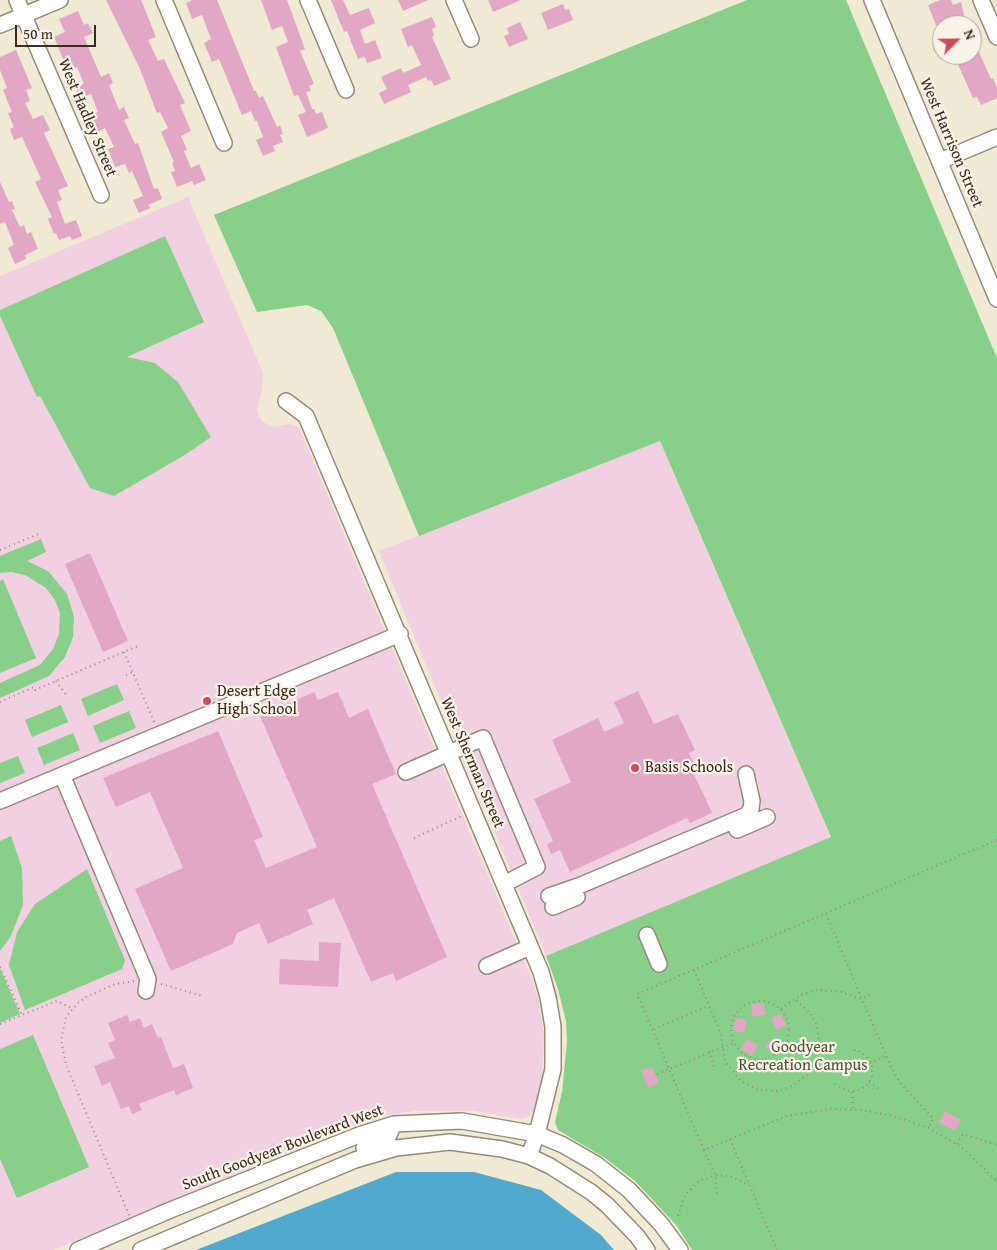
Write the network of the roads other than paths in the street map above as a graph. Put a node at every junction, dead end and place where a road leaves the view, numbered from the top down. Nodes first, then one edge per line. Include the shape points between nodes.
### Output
1 (18, 0) edge
2 (60, 0) edge
3 (164, 0) edge
4 (308, 0) edge
5 (454, 0) edge
6 (872, 0) edge
7 (981, 0) edge
8 (24, 15) junction
9 (0, 26) edge
10 (997, 37) edge
11 (471, 39) dead end
12 (346, 90) dead end
13 (997, 137) edge
14 (224, 143) dead end
15 (940, 161) junction
16 (101, 194) dead end
17 (997, 299) edge
18 (286, 401) dead end
19 (400, 634) junction
20 (450, 753) junction
21 (406, 772) dead end
22 (746, 774) dead end
23 (62, 775) junction
24 (0, 801) edge
25 (767, 817) dead end
26 (504, 884) junction
27 (647, 935) dead end
28 (530, 947) junction
29 (659, 964) dead end
30 (487, 966) dead end
31 (147, 987) road end
32 (394, 1124) junction
33 (537, 1134) junction
34 (529, 1156) junction
35 (323, 1174) junction
36 (78, 1250) edge
37 (141, 1250) edge
38 (647, 1250) edge
39 (680, 1250) edge

1 - 8 street, West Hadley Street
2 - 8 street
3 - 14 street
4 - 12 street
5 - 11 street
6 - 15 street, West Harrison Street
7 - 10 street
8 - 9 street
8 - 16 street, West Hadley Street
13 - 15 street
15 - 17 street, West Harrison Street
18 - 19 street, West Sherman Street via 306,416
19 - 20 street, West Sherman Street
19 - 23 street
20 - 21 street
20 - 26 street, West Sherman Street
20 - 26 street via 484,738 537,868
22 - 25 street via 752,801 747,815 581,885 551,902
23 - 24 street
23 - 31 street via 106,875
26 - 28 street, West Sherman Street
27 - 29 street
28 - 30 street
28 - 33 street, West Sherman Street via 548,997 554,1048 550,1085
32 - 33 street, South Goodyear Boulevard West via 462,1121
32 - 35 street via 388,1137 345,1156
32 - 36 street, South Goodyear Boulevard West via 359,1134
33 - 34 street, West Sherman Street
33 - 39 street, South Goodyear Boulevard West via 596,1164 629,1190
34 - 35 street via 480,1145 433,1143 376,1153
34 - 38 street via 591,1192 623,1220
35 - 37 street

